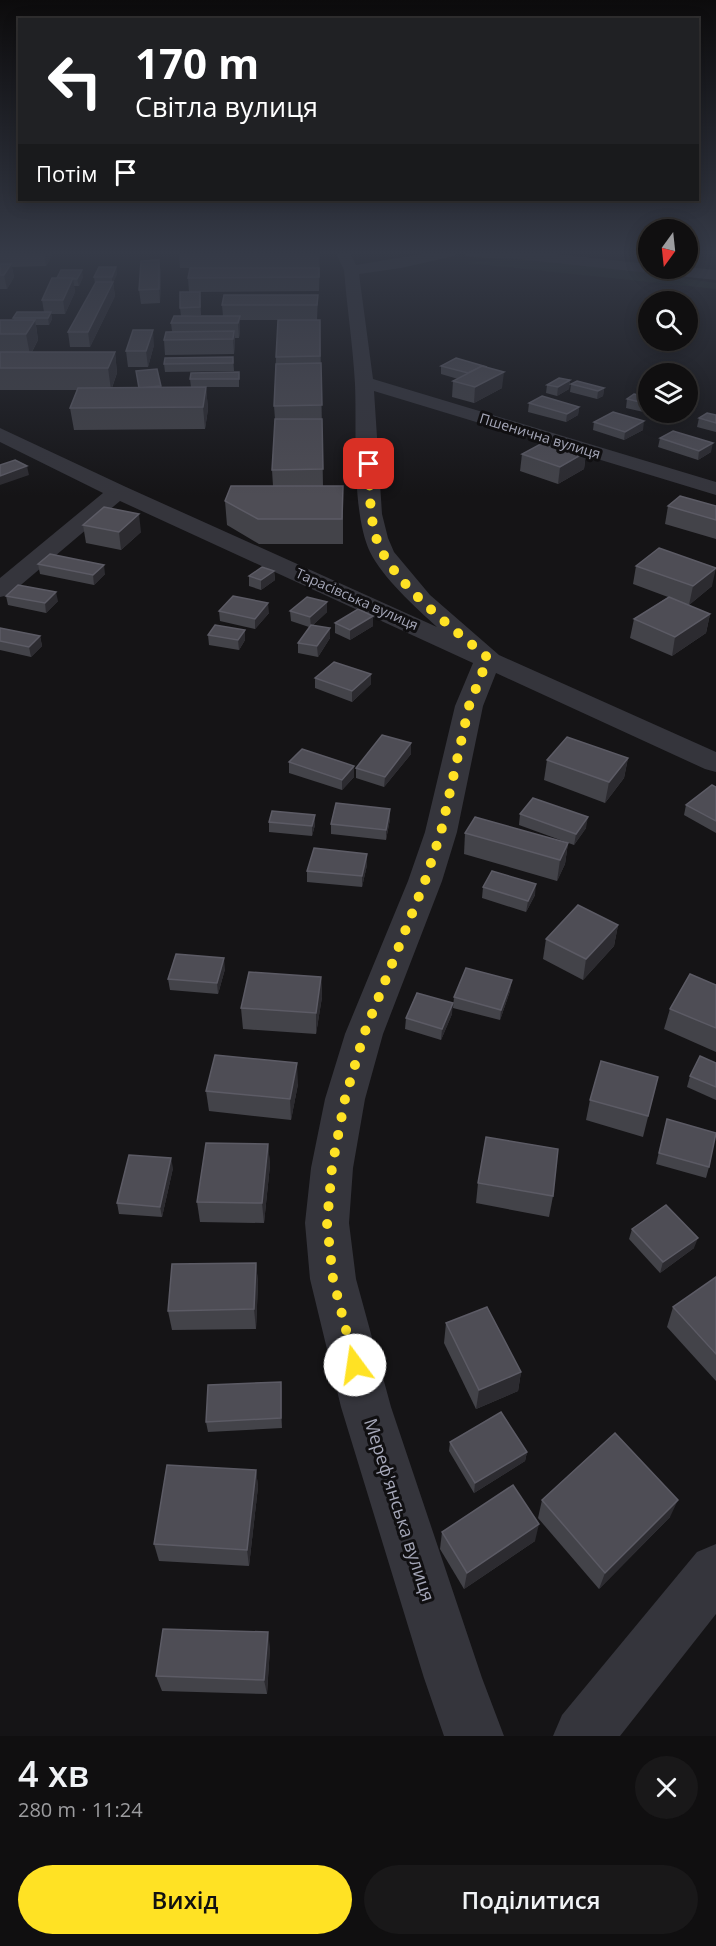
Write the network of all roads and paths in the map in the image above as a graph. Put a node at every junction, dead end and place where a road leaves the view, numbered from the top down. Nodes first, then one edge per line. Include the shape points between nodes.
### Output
1 (357, 334) edge
2 (364, 382) junction
3 (0, 434) edge
4 (716, 489) edge
5 (118, 492) junction
6 (0, 590) edge
7 (488, 658) junction
8 (716, 763) edge
9 (716, 1571) edge
10 (474, 1736) edge
11 (583, 1736) edge

1 - 2 street
2 - 4 street, Пшенична вулиця
2 - 7 street via 372,514 383,554 421,600
3 - 5 street, Тарасівська вулиця
5 - 6 street
5 - 7 street, Тарасівська вулиця
7 - 8 street, Тарасівська вулиця
7 - 10 street, Мереф'янська вулиця via 469,706 441,832 364,1034 348,1088 332,1167 327,1223 333,1279 366,1407
9 - 11 street

